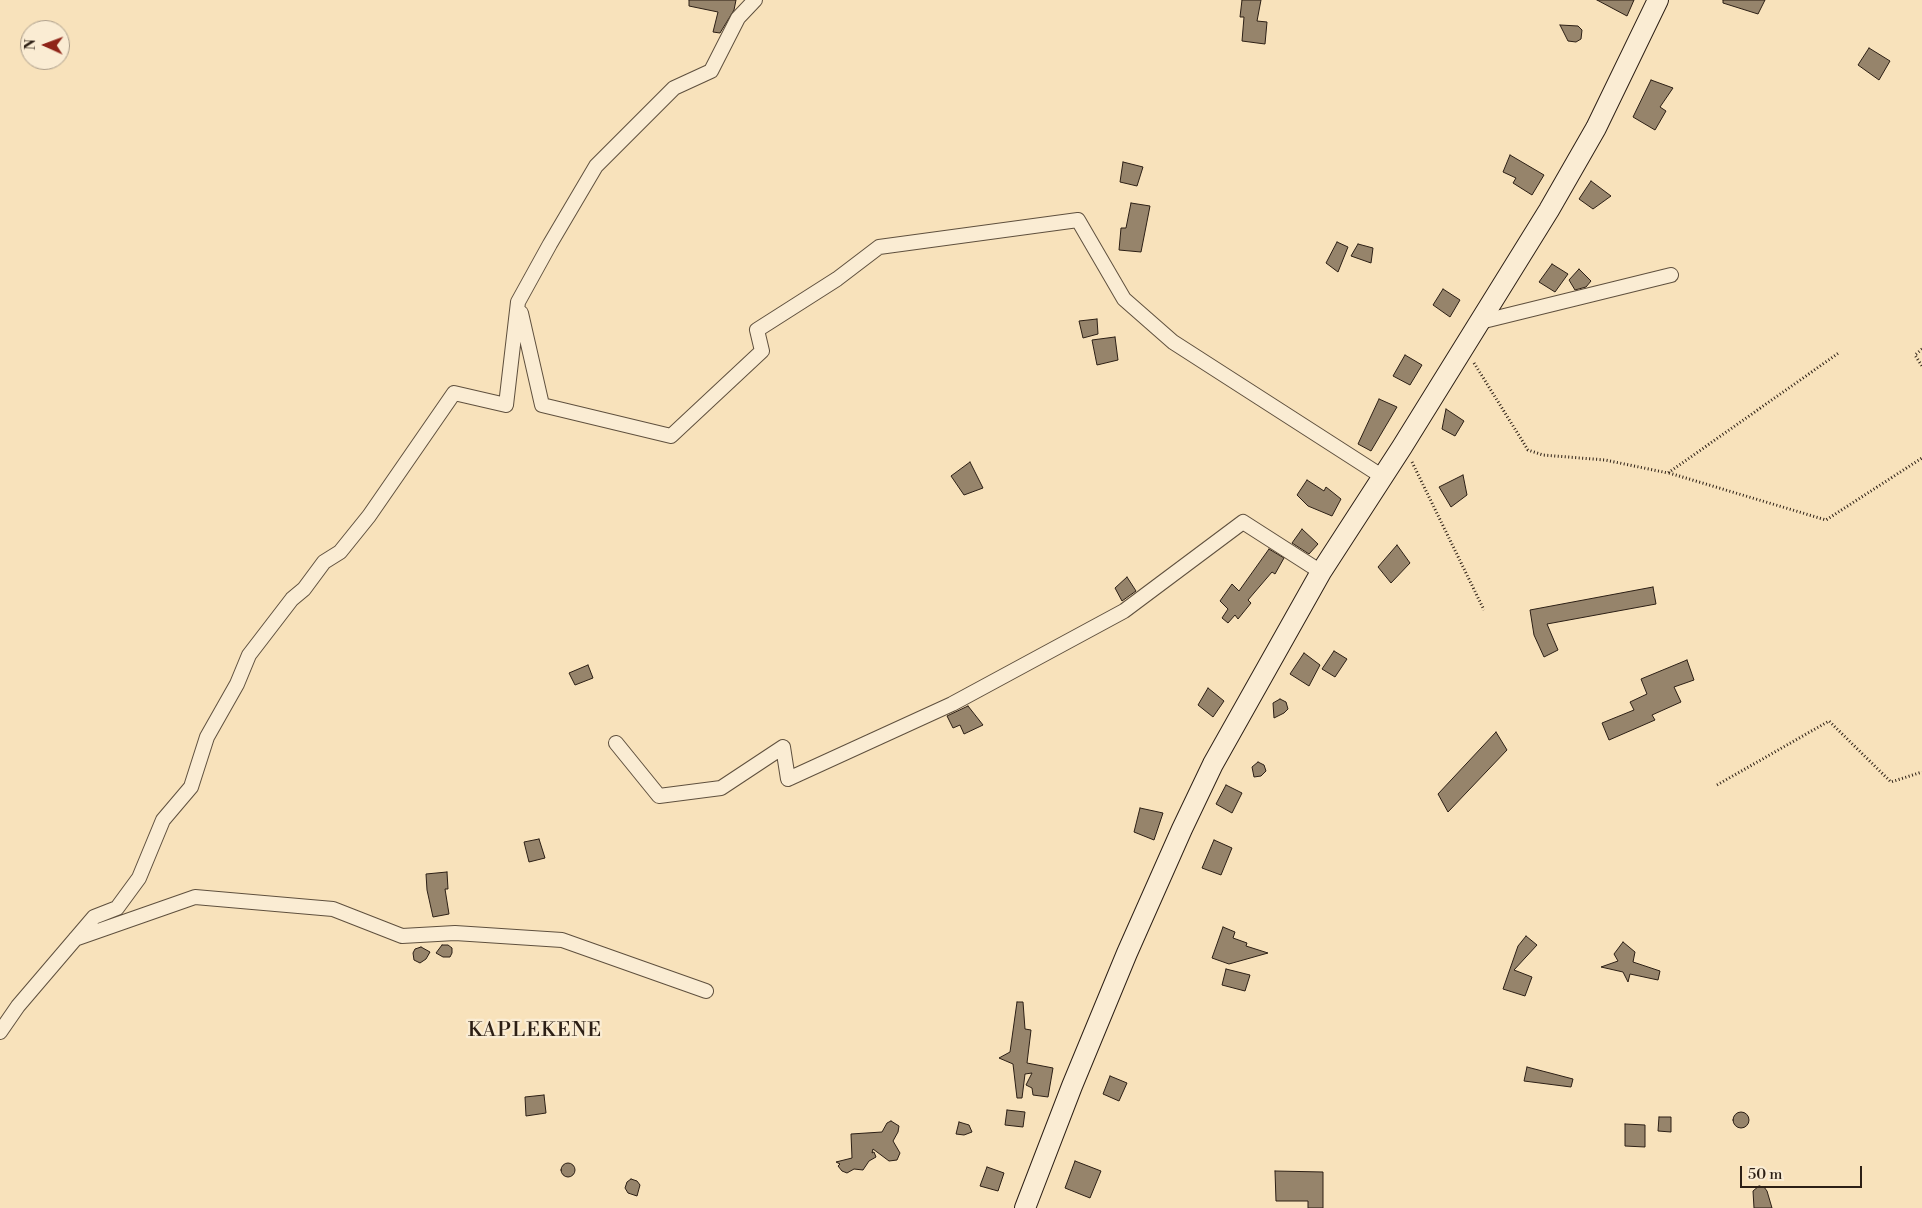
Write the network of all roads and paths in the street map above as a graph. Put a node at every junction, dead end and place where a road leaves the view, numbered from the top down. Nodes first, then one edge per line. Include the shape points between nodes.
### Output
1 (755, 0) edge
2 (1658, 0) edge
3 (1671, 274) dead end
4 (518, 302) junction
5 (1480, 322) junction
6 (1464, 347) junction
7 (1922, 349) edge
8 (1840, 352) dead end
9 (1922, 366) edge
10 (1402, 447) junction
11 (1922, 458) edge
12 (1668, 473) junction
13 (1382, 477) junction
14 (1321, 572) junction
15 (1484, 610) dead end
16 (616, 744) dead end
17 (1922, 772) edge
18 (1717, 785) dead end
19 (75, 940) junction
20 (706, 991) dead end
21 (0, 1032) edge
22 (1025, 1208) edge

1 - 4 street via 738,18 711,71 674,88 596,166
2 - 5 street via 1596,128
3 - 5 street
4 - 13 street via 542,405 671,436 762,351 757,330 837,279 879,247 1078,220 1124,299 1173,342
4 - 19 street via 506,405 454,393 369,516 340,552 324,562 304,589 292,599 249,655 237,684 207,737 191,787 163,820 139,878 117,908 94,917
5 - 6 street
6 - 10 street
6 - 12 path via 1528,450 1543,455 1605,460
7 - 9 path via 1915,355
8 - 12 path
10 - 13 street
10 - 15 path
11 - 12 path via 1826,520
13 - 14 street
14 - 16 street via 1243,522 1124,611 952,704 788,779 783,747 721,788 659,796
14 - 22 street via 1213,764 1182,829 1126,953
17 - 18 path via 1891,782 1829,721
19 - 20 street via 194,897 333,909 402,936 455,933 562,940
19 - 21 street

